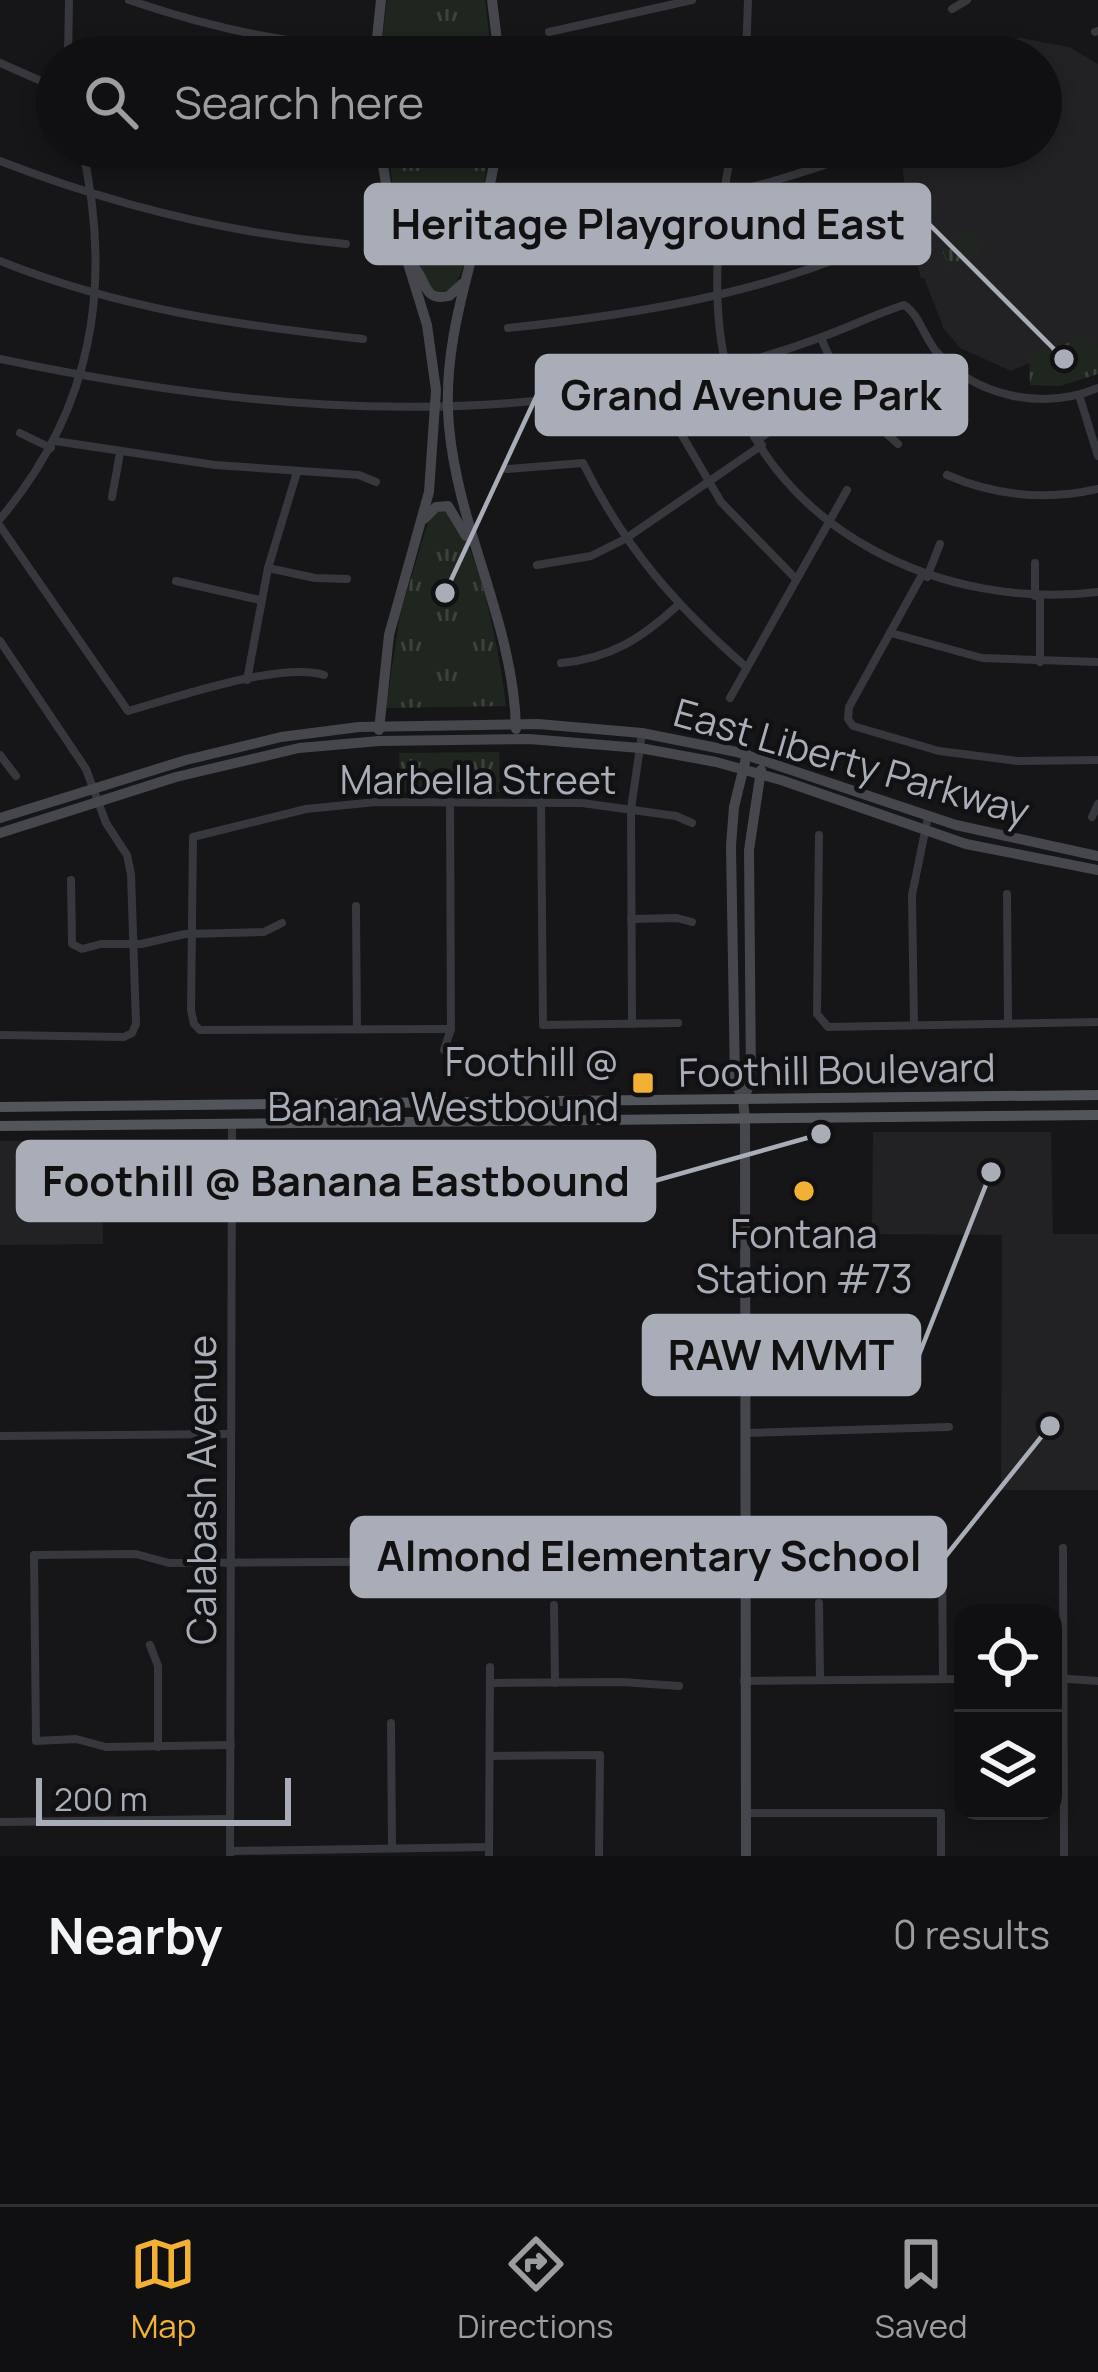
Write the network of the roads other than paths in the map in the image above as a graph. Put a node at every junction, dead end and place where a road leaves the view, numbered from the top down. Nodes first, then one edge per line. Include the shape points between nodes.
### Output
1 (69, 0) edge
2 (129, 0) edge
3 (381, 0) edge
4 (492, 0) edge
5 (692, 0) edge
6 (748, 0) edge
7 (967, 0) edge
8 (952, 9) dead end
9 (549, 32) dead end
10 (68, 36) edge
11 (259, 36) edge
12 (377, 36) edge
13 (496, 36) edge
14 (747, 36) edge
15 (0, 63) edge
16 (36, 79) edge
17 (0, 161) edge
18 (86, 168) edge
19 (383, 168) edge
20 (494, 168) edge
21 (729, 168) edge
22 (813, 168) edge
23 (91, 196) junction
24 (724, 198) junction
25 (536, 233) dead end
26 (879, 241) dead end
27 (346, 244) dead end
28 (407, 260) junction
29 (0, 261) edge
30 (463, 283) junction
31 (719, 293) junction
32 (96, 295) junction
33 (508, 328) dead end
34 (821, 338) junction
35 (364, 339) dead end
36 (0, 359) edge
37 (726, 366) junction
38 (81, 376) junction
39 (1098, 388) edge
40 (1079, 395) junction
41 (442, 405) junction
42 (785, 419) dead end
43 (676, 425) dead end
44 (20, 434) dead end
45 (760, 442) junction
46 (53, 444) junction
47 (898, 444) dead end
48 (120, 453) junction
49 (1098, 456) edge
50 (507, 469) dead end
51 (297, 472) junction
52 (947, 475) dead end
53 (376, 482) dead end
54 (707, 483) junction
55 (1098, 489) edge
56 (848, 490) dead end
57 (112, 497) dead end
58 (830, 520) junction
59 (0, 522) edge
60 (422, 522) junction
61 (625, 538) junction
62 (473, 542) junction
63 (940, 544) dead end
64 (1035, 563) dead end
65 (537, 566) dead end
66 (268, 568) junction
67 (925, 576) junction
68 (795, 578) junction
69 (347, 579) dead end
70 (176, 581) dead end
71 (1098, 592) edge
72 (1038, 596) junction
73 (260, 599) junction
74 (678, 605) junction
75 (891, 634) junction
76 (0, 641) edge
77 (1040, 662) junction
78 (1098, 662) edge
79 (561, 663) dead end
80 (746, 667) junction
81 (324, 675) dead end
82 (247, 680) junction
83 (730, 698) dead end
84 (516, 724) junction
85 (379, 727) junction
86 (642, 733) junction
87 (517, 739) junction
88 (379, 741) junction
89 (640, 748) junction
90 (747, 754) junction
91 (0, 755) edge
92 (765, 759) junction
93 (1098, 760) edge
94 (743, 769) junction
95 (760, 774) junction
96 (16, 776) dead end
97 (94, 788) junction
98 (541, 801) junction
99 (99, 802) junction
100 (450, 802) junction
101 (1098, 804) edge
102 (631, 809) junction
103 (928, 817) junction
104 (1091, 817) dead end
105 (0, 818) edge
106 (692, 823) dead end
107 (924, 831) junction
108 (0, 833) edge
109 (819, 835) dead end
110 (1098, 856) edge
111 (1098, 870) edge
112 (70, 880) dead end
113 (1007, 894) dead end
114 (356, 906) dead end
115 (631, 919) junction
116 (692, 922) dead end
117 (282, 923) dead end
118 (193, 933) junction
119 (132, 944) junction
120 (1098, 1022) edge
121 (678, 1023) dead end
122 (1008, 1023) junction
123 (632, 1024) junction
124 (914, 1025) junction
125 (451, 1028) junction
126 (358, 1029) junction
127 (0, 1035) edge
128 (444, 1050) dead end
129 (1098, 1095) edge
130 (743, 1100) junction
131 (0, 1107) edge
132 (1098, 1115) edge
133 (745, 1119) junction
134 (232, 1124) junction
135 (0, 1126) edge
136 (950, 1427) dead end
137 (746, 1432) junction
138 (231, 1434) junction
139 (0, 1436) edge
140 (1063, 1547) dead end
141 (941, 1552) dead end
142 (471, 1561) dead end
143 (231, 1562) junction
144 (819, 1603) dead end
145 (554, 1605) dead end
146 (150, 1645) dead end
147 (490, 1666) dead end
148 (1064, 1678) junction
149 (943, 1679) junction
150 (954, 1679) edge
151 (820, 1680) junction
152 (744, 1681) junction
153 (1098, 1681) edge
154 (490, 1683) junction
155 (555, 1683) junction
156 (679, 1686) dead end
157 (391, 1723) dead end
158 (231, 1745) junction
159 (158, 1747) junction
160 (490, 1756) junction
161 (746, 1813) junction
162 (230, 1819) junction
163 (0, 1822) edge
164 (392, 1848) junction
165 (489, 1852) edge
166 (230, 1853) edge
167 (599, 1856) edge
168 (746, 1856) edge
169 (941, 1856) edge
170 (1064, 1856) edge

1 - 10 street
2 - 11 street
3 - 12 street
4 - 13 street
5 - 9 street
6 - 14 street
7 - 8 street
15 - 16 street
17 - 23 street
18 - 23 street
19 - 28 street
20 - 30 street
21 - 24 street
22 - 24 street
23 - 27 street via 216,228
23 - 32 street
24 - 25 street
24 - 31 street
26 - 31 street
28 - 30 street via 433,297
28 - 41 street
29 - 32 street
30 - 41 street
31 - 33 street
31 - 37 street
32 - 35 street via 218,323
32 - 38 street
34 - 37 street
34 - 40 street via 904,304 944,360 970,379 1025,398
34 - 47 street via 855,400
36 - 38 street
37 - 41 street via 650,385
37 - 45 street
38 - 41 street via 316,405
38 - 46 street
39 - 40 street
40 - 49 street
41 - 60 street
41 - 62 street
42 - 45 street
43 - 54 street
44 - 46 street
45 - 54 street
45 - 58 street
46 - 48 street
46 - 59 street
48 - 51 street
48 - 57 street
50 - 61 street via 583,463
51 - 53 street
51 - 66 street
52 - 55 street via 1025,495
54 - 61 street
54 - 68 street
56 - 58 street
58 - 67 street
58 - 68 street
59 - 82 street via 128,711
60 - 62 street via 448,506
60 - 85 street via 389,635
61 - 65 street via 591,556
61 - 74 street
62 - 84 street via 499,620
63 - 67 street
64 - 72 street
66 - 69 street
66 - 73 street
67 - 72 street
67 - 75 street
68 - 80 street
70 - 73 street
71 - 72 street
72 - 77 street
73 - 82 street
74 - 79 street via 628,646
74 - 80 street
75 - 77 street via 982,658
75 - 93 street via 848,707 854,726 939,751
76 - 97 street
77 - 78 street
80 - 83 street
81 - 82 street
84 - 85 street, East Liberty Parkway
84 - 86 street, East Liberty Parkway
84 - 87 street
85 - 88 street
85 - 97 street, East Liberty Parkway via 247,744
86 - 89 street
86 - 90 street, East Liberty Parkway
87 - 88 street, East Liberty Parkway
87 - 89 street, East Liberty Parkway
88 - 99 street, East Liberty Parkway via 259,756
89 - 94 street, East Liberty Parkway
89 - 102 street
90 - 92 street, East Liberty Parkway
90 - 94 street
91 - 96 street
92 - 95 street
92 - 103 street, East Liberty Parkway
94 - 95 street, East Liberty Parkway
94 - 130 street via 731,826 735,1081
95 - 107 street, East Liberty Parkway
95 - 130 street via 750,831 751,1081
97 - 99 street
97 - 105 street, East Liberty Parkway
98 - 100 street, Marbella Street
98 - 102 street, Marbella Street
98 - 123 street via 543,1025
99 - 108 street, East Liberty Parkway
99 - 119 street via 127,855
100 - 118 street, Marbella Street via 340,805 193,837
100 - 125 street
101 - 104 street
102 - 106 street, Marbella Street
102 - 115 street
103 - 107 street
103 - 110 street, East Liberty Parkway
107 - 111 street, East Liberty Parkway
107 - 124 street via 911,895
109 - 124 street via 820,1022
112 - 119 street via 72,944
113 - 122 street
114 - 126 street
115 - 116 street
115 - 123 street
117 - 118 street via 264,932
118 - 119 street
118 - 126 street via 191,1010 200,1030
119 - 127 street via 132,1033
120 - 122 street
121 - 123 street
122 - 124 street
125 - 126 street
125 - 128 street
129 - 130 main road, Foothill Boulevard
130 - 131 main road, Foothill Boulevard
130 - 133 street
132 - 133 main road, Foothill Boulevard
133 - 134 main road, Foothill Boulevard
133 - 137 street
134 - 135 main road, Foothill Boulevard
134 - 138 street, Calabash Avenue
136 - 137 street
137 - 152 street
138 - 139 street
138 - 143 street, Calabash Avenue
140 - 148 street
141 - 149 street
142 - 143 street
143 - 158 street, Calabash Avenue
143 - 159 street via 34,1555 36,1741
144 - 151 street
145 - 155 street
146 - 159 street via 158,1666
147 - 154 street
148 - 153 street
148 - 170 street
149 - 150 street
149 - 151 street
151 - 152 street
152 - 161 street
154 - 155 street
154 - 160 street
155 - 156 street
157 - 164 street
158 - 159 street
158 - 162 street, Calabash Avenue
160 - 165 street
160 - 167 street via 599,1755
161 - 168 street
161 - 169 street via 941,1813
162 - 163 street
162 - 166 street, Calabash Avenue
164 - 165 street
164 - 166 street

